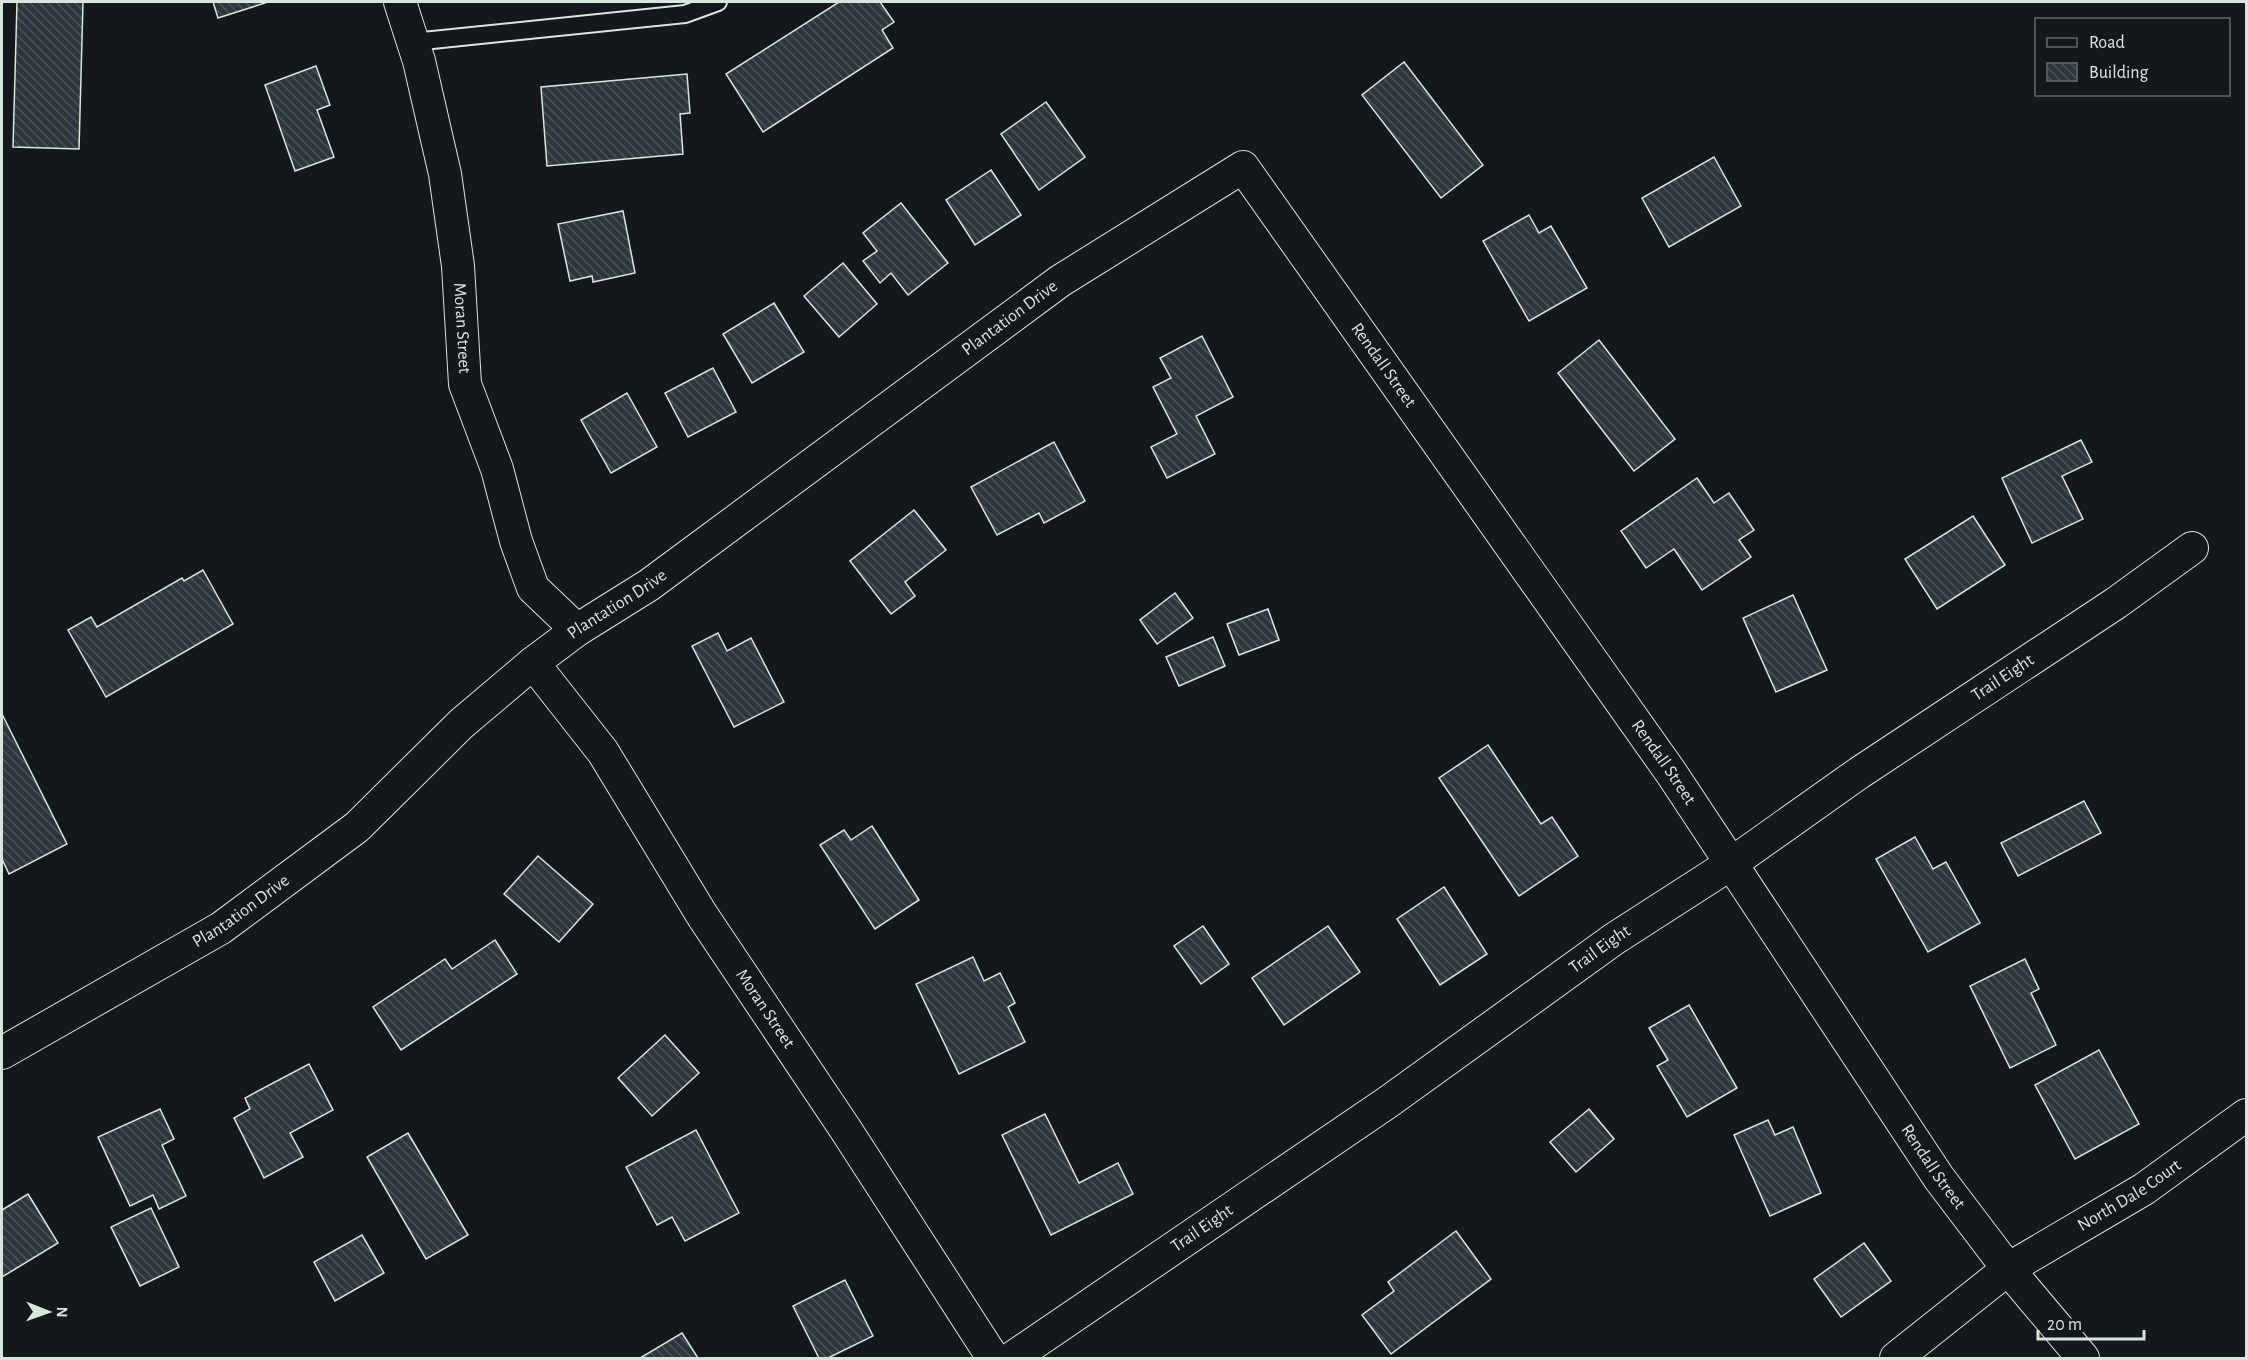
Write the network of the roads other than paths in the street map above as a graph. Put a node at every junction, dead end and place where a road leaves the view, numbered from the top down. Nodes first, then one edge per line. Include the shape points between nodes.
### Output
1 (400, 2) edge
2 (718, 2) edge
3 (413, 42) junction
4 (1243, 167) joint
5 (2192, 548) dead end
6 (577, 630) junction
7 (533, 663) junction
8 (1732, 863) junction
9 (2, 1053) edge
10 (2247, 1115) edge
11 (2008, 1269) junction
12 (993, 1359) edge
13 (1012, 1359) edge
14 (1896, 1359) edge
15 (2083, 1359) edge

1 - 3 street, Moran Street
2 - 3 lane via 686,14
3 - 6 street, Moran Street via 445,174 458,266 465,384 497,469 533,588
4 - 6 street, Plantation Drive via 1060,281 649,585
4 - 8 street, Rendall Street
5 - 8 street, Trail Eight
6 - 7 street, Plantation Drive
7 - 9 street, Plantation Drive via 461,724 357,827 221,928
7 - 12 street, Moran Street via 603,752 702,915
8 - 11 street, Rendall Street via 1939,1178
8 - 13 street, Trail Eight via 1614,939 1388,1102
10 - 11 street, North Dale Court via 2144,1189
11 - 14 street, North Dale Court
11 - 15 street, Rendall Street

